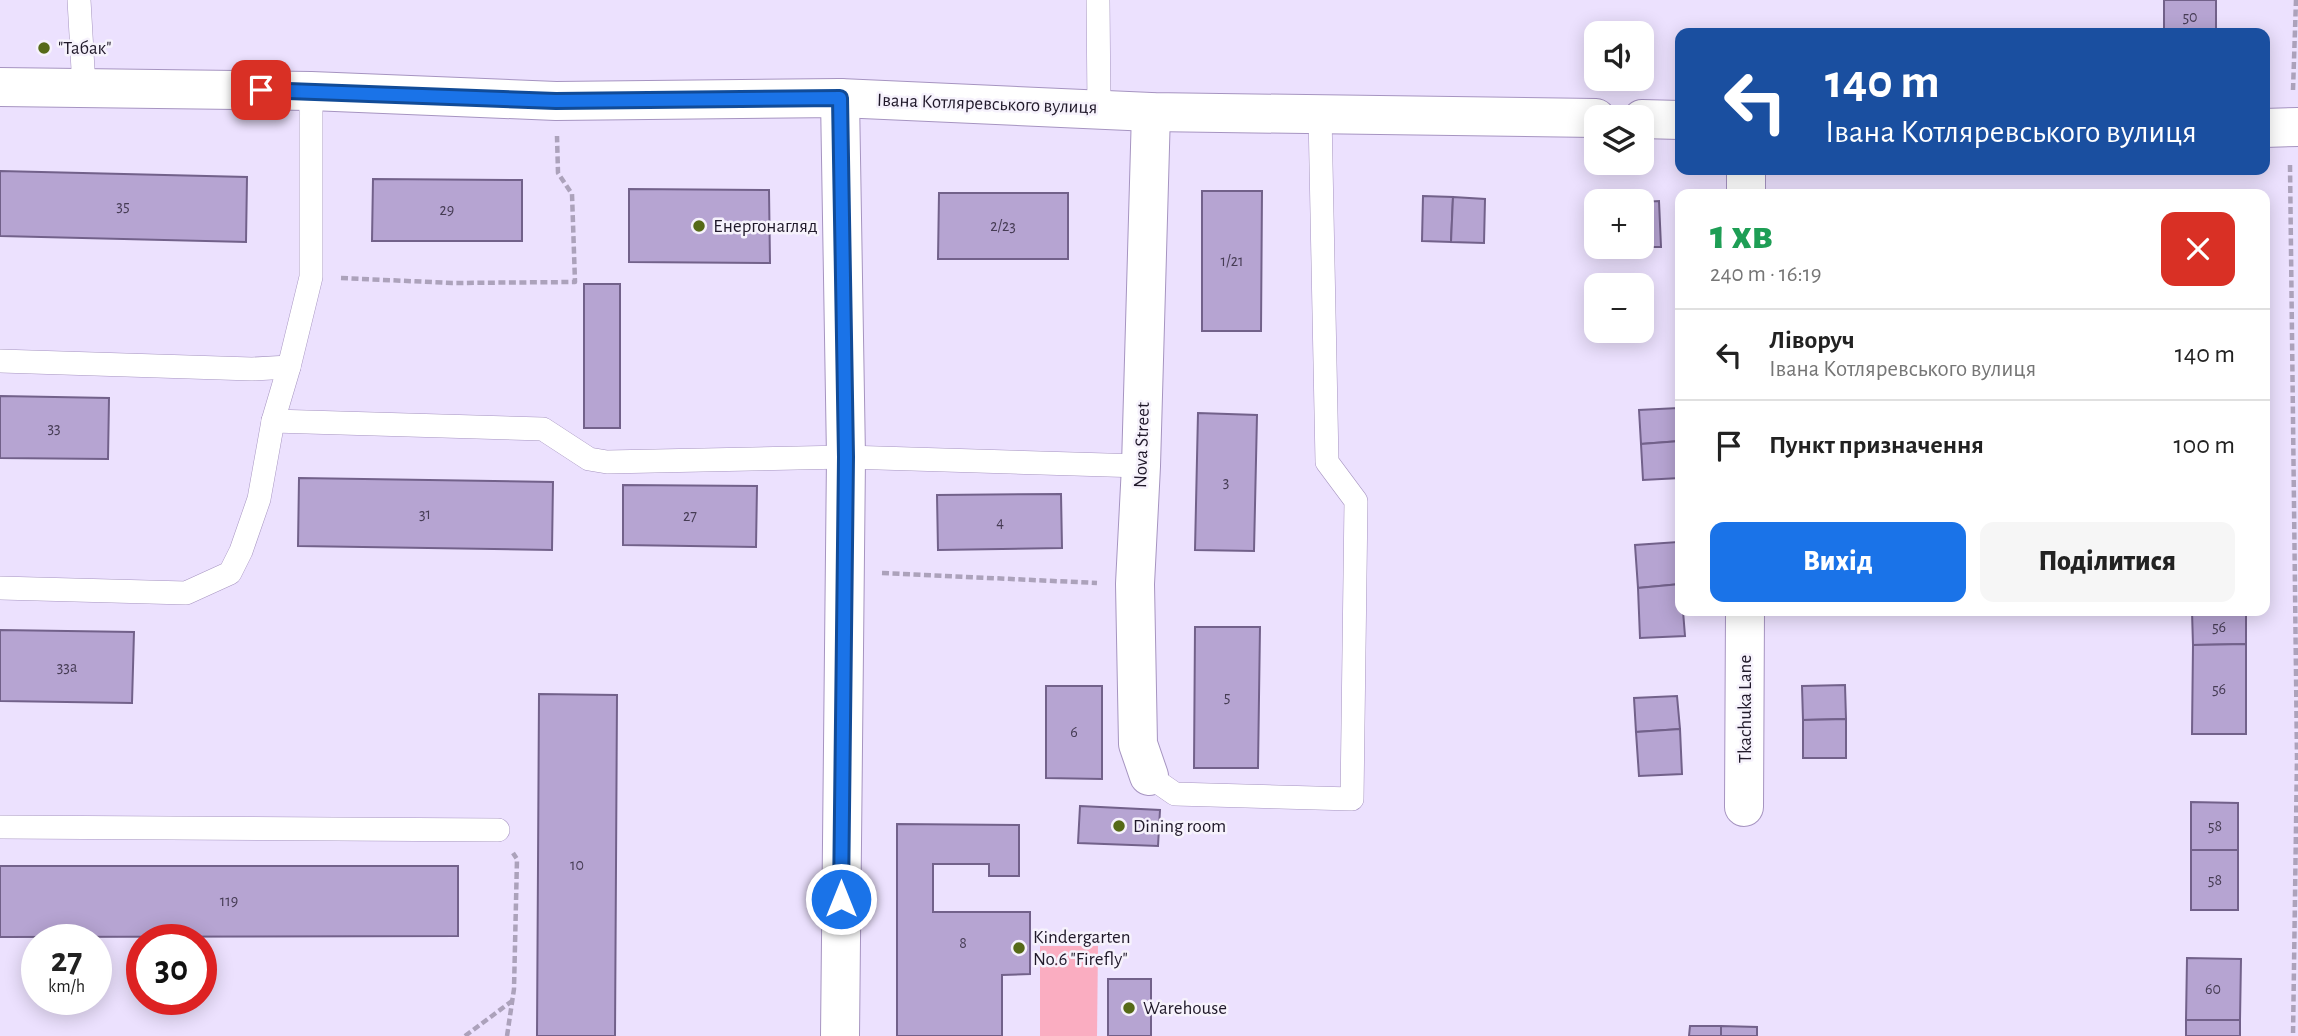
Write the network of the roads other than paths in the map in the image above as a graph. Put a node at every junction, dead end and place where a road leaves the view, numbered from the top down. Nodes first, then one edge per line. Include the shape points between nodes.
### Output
1 (79, 0) edge
2 (1098, 0) edge
3 (0, 87) edge
4 (84, 87) junction
5 (311, 92) junction
6 (840, 98) junction
7 (1099, 108) junction
8 (1151, 112) junction
9 (1320, 114) junction
10 (1584, 118) edge
11 (1654, 119) edge
12 (1675, 120) edge
13 (0, 361) edge
14 (289, 367) junction
15 (273, 421) junction
16 (846, 457) junction
17 (1141, 466) junction
18 (0, 588) edge
19 (1745, 616) edge
20 (1149, 776) joint
21 (1744, 807) dead end
22 (0, 827) edge
23 (498, 830) road end
24 (840, 1036) edge

1 - 4 lane
2 - 7 lane
3 - 4 street, Івана Котляревського вулиця
4 - 5 street, Івана Котляревського вулиця
5 - 6 street, Івана Котляревського вулиця via 556,101
5 - 14 lane via 311,277
6 - 7 street, Івана Котляревського вулиця
6 - 16 street
7 - 8 street, Івана Котляревського вулиця
8 - 9 street, Івана Котляревського вулиця
8 - 17 street, Nova Street
9 - 10 street, Івана Котляревського вулиця
9 - 20 lane via 1327,462 1356,501 1352,799 1175,794
11 - 12 street
13 - 14 lane
14 - 15 lane
15 - 16 lane via 543,429 589,458 607,462
15 - 18 lane via 259,499 230,573 186,593
16 - 17 lane
16 - 24 street
17 - 20 street, Nova Street via 1136,584 1138,744
19 - 21 street, Tkachuka Lane
22 - 23 lane

